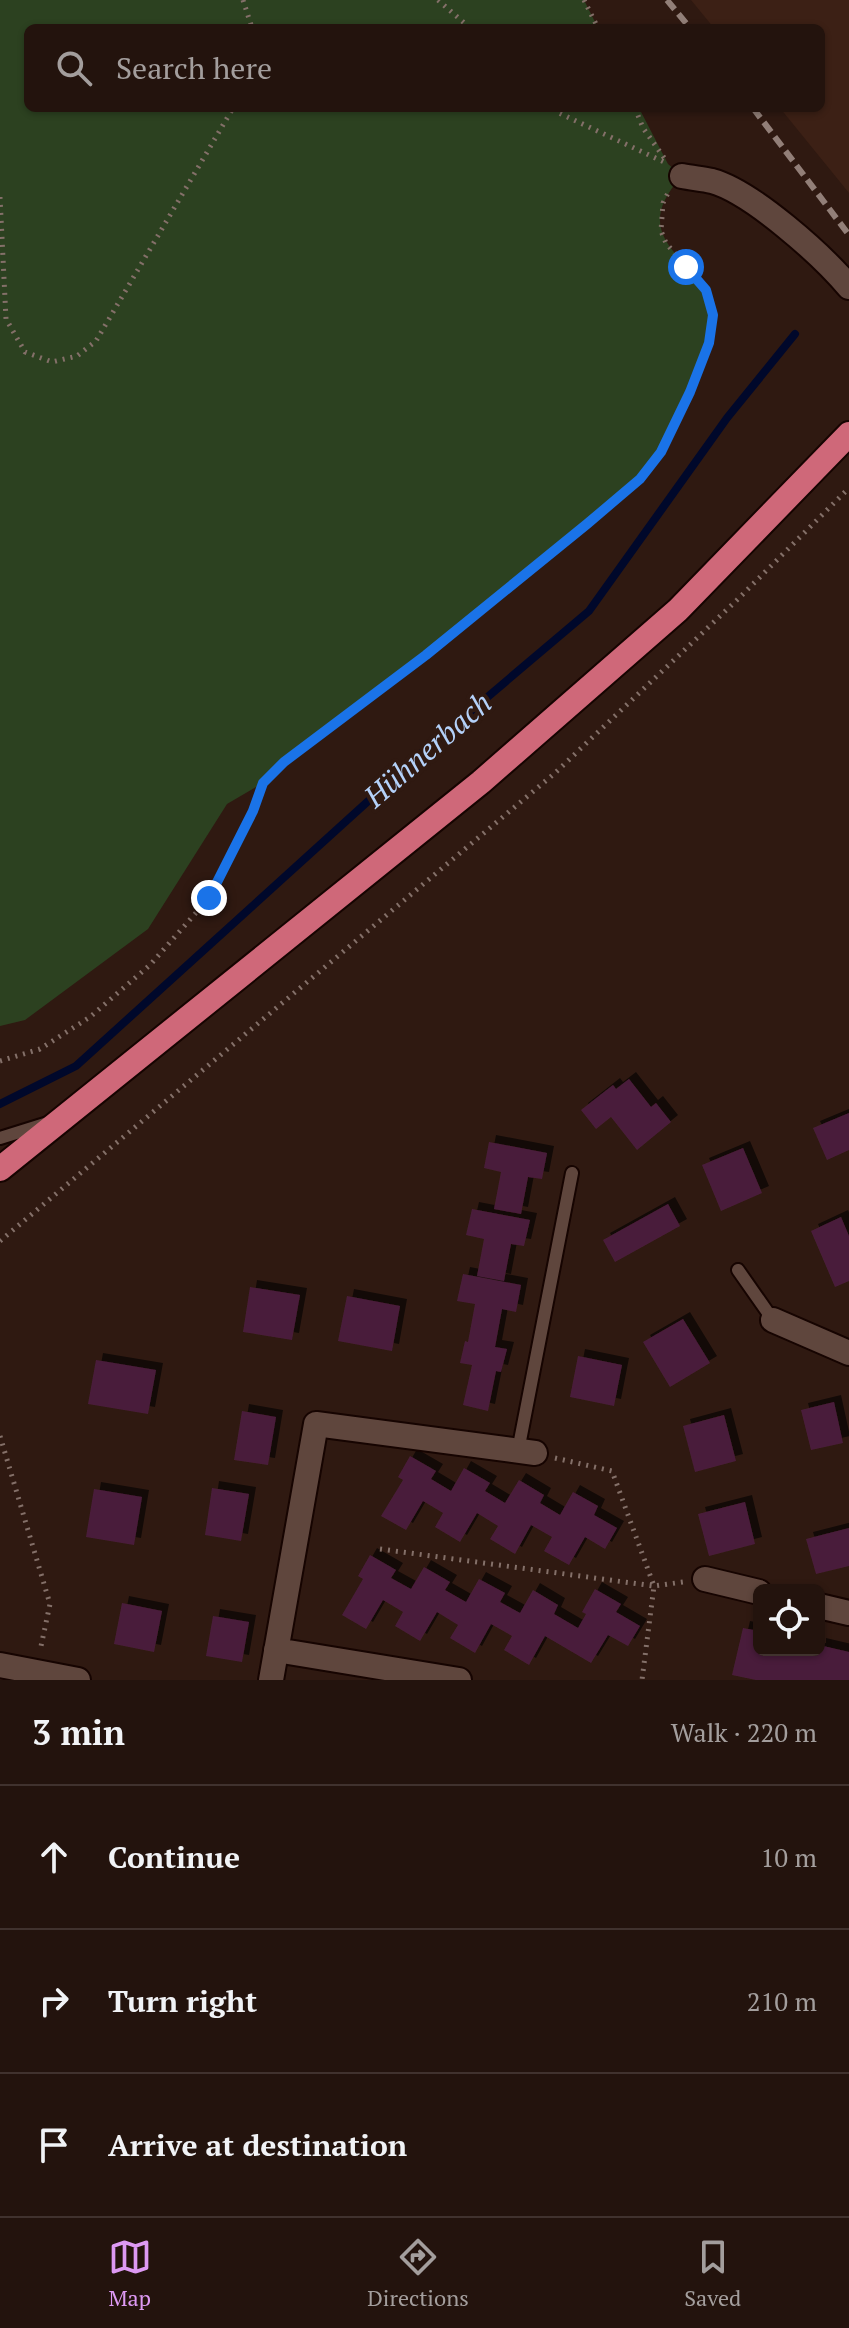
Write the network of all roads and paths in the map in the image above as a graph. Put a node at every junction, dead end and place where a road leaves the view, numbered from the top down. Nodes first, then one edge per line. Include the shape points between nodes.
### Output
1 (243, 0) edge
2 (438, 0) edge
3 (584, 0) edge
4 (251, 24) edge
5 (465, 24) edge
6 (596, 24) edge
7 (231, 112) edge
8 (558, 112) edge
9 (637, 112) edge
10 (682, 176) joint
11 (0, 197) edge
12 (849, 287) edge
13 (849, 434) edge
14 (849, 488) edge
15 (0, 1061) edge
16 (63, 1118) junction
17 (0, 1138) edge
18 (0, 1169) edge
19 (572, 1173) dead end
20 (0, 1241) edge
21 (738, 1270) dead end
22 (773, 1320) joint
23 (849, 1353) edge
24 (0, 1436) edge
25 (526, 1452) junction
26 (380, 1549) dead end
27 (705, 1579) joint
28 (654, 1586) junction
29 (753, 1591) edge
30 (825, 1607) edge
31 (849, 1613) edge
32 (276, 1650) junction
33 (0, 1665) edge
34 (35, 1673) junction
35 (78, 1680) edge
36 (271, 1680) edge
37 (459, 1680) edge
38 (642, 1680) edge

1 - 4 path
2 - 5 path
3 - 6 path
7 - 11 path via 96,341 77,356 52,362 25,352 6,319
8 - 9 path via 668,164
10 - 12 street via 715,182 756,204
10 - 15 path via 663,203 661,231 706,290 713,315 709,343 661,452 640,479 263,783 209,898 150,965 90,1017 40,1049
13 - 16 highway via 678,610 551,721
14 - 20 path via 555,773
16 - 17 lane
16 - 18 highway
19 - 25 lane
21 - 22 lane
22 - 23 street
24 - 34 path via 50,1604
25 - 28 path via 612,1471
25 - 32 street via 316,1424
26 - 28 path
27 - 28 path
27 - 29 street
28 - 38 path
30 - 31 street
32 - 36 street
32 - 37 street
33 - 34 street
34 - 35 street

